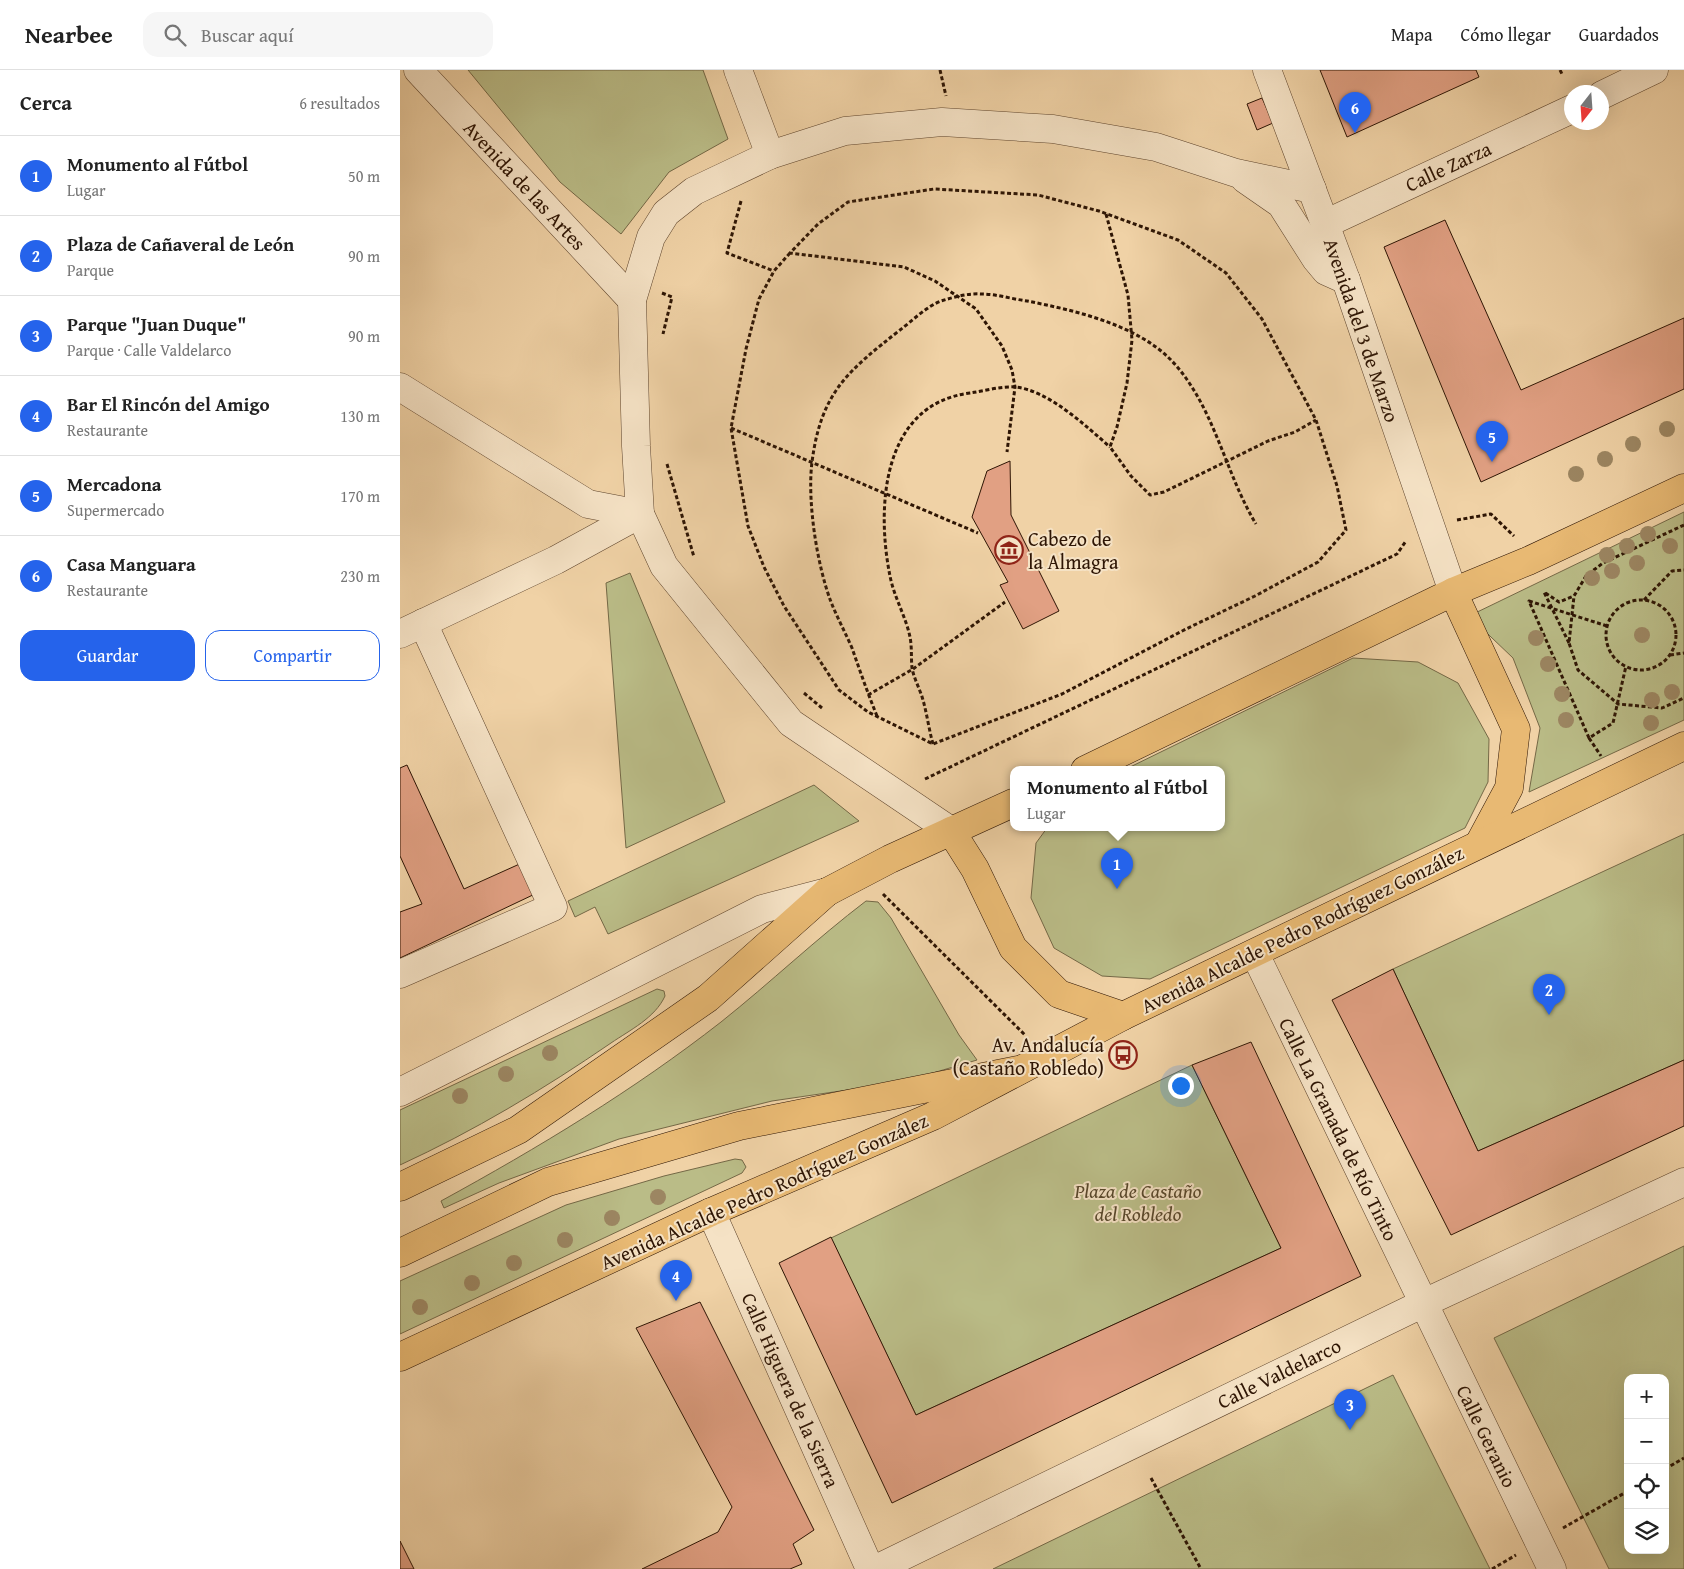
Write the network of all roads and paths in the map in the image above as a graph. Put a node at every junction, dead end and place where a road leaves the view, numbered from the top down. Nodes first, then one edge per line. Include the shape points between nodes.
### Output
1 (418, 70) edge
2 (738, 70) edge
3 (940, 70) edge
4 (1267, 70) edge
5 (1654, 70) edge
6 (1609, 91) edge
7 (948, 101) dead end
8 (1564, 112) edge
9 (770, 155) junction
10 (1236, 173) junction
11 (1312, 189) junction
12 (741, 198) dead end
13 (1106, 214) junction
14 (1325, 224) junction
15 (790, 253) junction
16 (640, 271) junction
17 (774, 271) junction
18 (1346, 280) junction
19 (957, 296) junction
20 (632, 300) junction
21 (1132, 333) junction
22 (662, 339) dead end
23 (400, 387) edge
24 (1014, 387) junction
25 (1316, 420) junction
26 (731, 428) junction
27 (1110, 447) junction
28 (1007, 452) dead end
29 (666, 460) dead end
30 (1227, 461) junction
31 (812, 462) junction
32 (1684, 488) edge
33 (884, 492) junction
34 (640, 514) junction
35 (1256, 524) dead end
36 (1684, 525) edge
37 (1433, 532) junction
38 (978, 533) dead end
39 (695, 561) dead end
40 (1528, 561) junction
41 (1684, 570) edge
42 (1453, 592) junction
43 (1544, 592) junction
44 (1574, 596) junction
45 (1644, 600) junction
46 (1005, 602) dead end
47 (1552, 611) junction
48 (1572, 614) junction
49 (1607, 626) junction
50 (412, 628) edge
51 (1569, 643) junction
52 (1684, 653) edge
53 (1670, 655) junction
54 (1626, 666) junction
55 (912, 669) junction
56 (803, 691) dead end
57 (868, 695) junction
58 (1684, 698) edge
59 (1618, 704) junction
60 (824, 709) dead end
61 (877, 717) junction
62 (1589, 738) junction
63 (933, 744) junction
64 (1684, 746) edge
65 (1602, 758) dead end
66 (1093, 766) edge
67 (922, 780) dead end
68 (1010, 804) edge
69 (951, 832) junction
70 (1480, 842) junction
71 (827, 892) junction
72 (880, 892) dead end
73 (1255, 954) junction
74 (400, 974) edge
75 (1123, 1016) junction
76 (1028, 1038) dead end
77 (1018, 1070) junction
78 (400, 1092) edge
79 (1684, 1182) edge
80 (400, 1188) edge
81 (711, 1212) junction
82 (400, 1253) edge
83 (1424, 1303) junction
84 (400, 1357) edge
85 (1684, 1458) edge
86 (1669, 1467) edge
87 (1151, 1478) dead end
88 (1624, 1493) edge
89 (1557, 1531) dead end
90 (1520, 1552) dead end
91 (870, 1569) edge
92 (876, 1569) edge
93 (1201, 1569) edge
94 (1492, 1569) edge
95 (1552, 1569) edge

1 - 20 street, Avenida de las Artes
2 - 9 street
3 - 7 path
4 - 11 street, Avenida del 3 de Marzo
5 - 6 street
8 - 14 street, Calle Zarza
9 - 10 street via 846,132 942,122 1053,129 1156,148
9 - 16 street via 694,191 666,213 652,237
10 - 11 street
10 - 18 street via 1281,204 1326,271
11 - 14 street, Avenida del 3 de Marzo
12 - 17 path via 727,253
13 - 15 path via 1038,194 934,189 848,202 818,224
13 - 21 path via 1128,295
13 - 25 path via 1178,240 1226,273 1262,319
14 - 18 street, Avenida del 3 de Marzo
15 - 17 path
15 - 19 path via 904,267 935,281
16 - 20 street
16 - 22 path via 654,290 672,297
17 - 26 path via 757,308
18 - 37 street, Avenida del 3 de Marzo
19 - 21 path via 981,294 1054,306
19 - 24 path via 976,309 1002,346 1012,370
19 - 31 path via 938,302 854,366 834,391 822,416
20 - 34 street
21 - 27 path via 1127,383
21 - 30 path via 1168,357 1191,382
23 - 34 street via 588,504
24 - 27 path via 1038,393
24 - 28 path
24 - 33 path via 952,395 922,412 905,432 892,459
25 - 30 path
25 - 63 path via 1337,486 1346,530 1318,562 1062,694
26 - 31 path
26 - 61 path via 748,526 776,591 839,690
27 - 30 path via 1150,495 1164,492
29 - 39 path
30 - 35 path via 1240,497
31 - 33 path
31 - 57 path via 810,483 815,538 831,601
32 - 40 main road
33 - 38 path
33 - 55 path via 890,576 910,637
34 - 50 street via 556,560
34 - 69 street via 664,566 791,723
36 - 44 path via 1603,563 1586,576
37 - 40 path via 1456,520 1491,514 1513,534
37 - 42 street, Avenida del 3 de Marzo
37 - 67 path via 1408,539 1397,554
40 - 42 main road
40 - 43 path
41 - 45 path via 1672,571
42 - 66 main road
42 - 70 main road, Avenida Alcalde Pedro Rodríguez González via 1516,729 1509,788
43 - 44 path via 1559,602
43 - 47 path
44 - 48 path
45 - 49 path via 1621,606
45 - 53 path via 1660,607 1672,620 1676,632
46 - 55 path
47 - 48 path
47 - 51 path
47 - 62 path via 1529,602
48 - 49 path
48 - 51 path
49 - 54 path via 1609,650
50 - 74 street via 495,765 553,906
51 - 59 path via 1578,670
52 - 53 path
53 - 54 path via 1650,668 1638,670
54 - 59 path
55 - 57 path
55 - 63 path via 924,702
56 - 60 path
57 - 61 path
58 - 59 path via 1662,708
59 - 62 path via 1612,723
61 - 63 path
62 - 65 path
64 - 70 main road, Avenida Alcalde Pedro Rodríguez González
68 - 69 main road
69 - 71 main road
69 - 75 main road, Avenida Alcalde Pedro Rodríguez González via 975,869 1013,948 1059,994
70 - 73 main road, Avenida Alcalde Pedro Rodríguez González
71 - 78 street via 762,909
71 - 80 main road via 708,998 518,1130
72 - 76 path
73 - 75 main road, Avenida Alcalde Pedro Rodríguez González
73 - 83 street, Calle La Granada de Río Tinto
75 - 77 main road, Avenida Alcalde Pedro Rodríguez González
77 - 81 main road, Avenida Alcalde Pedro Rodríguez González via 933,1116
77 - 82 main road via 739,1126 548,1182
79 - 83 street, Calle Valdelarco
81 - 84 main road, Avenida Alcalde Pedro Rodríguez González
81 - 91 street, Calle Higuera de la Sierra
83 - 92 street, Calle Valdelarco
83 - 95 street, Calle Geranio
85 - 86 path
87 - 93 path
88 - 89 path
90 - 94 path

